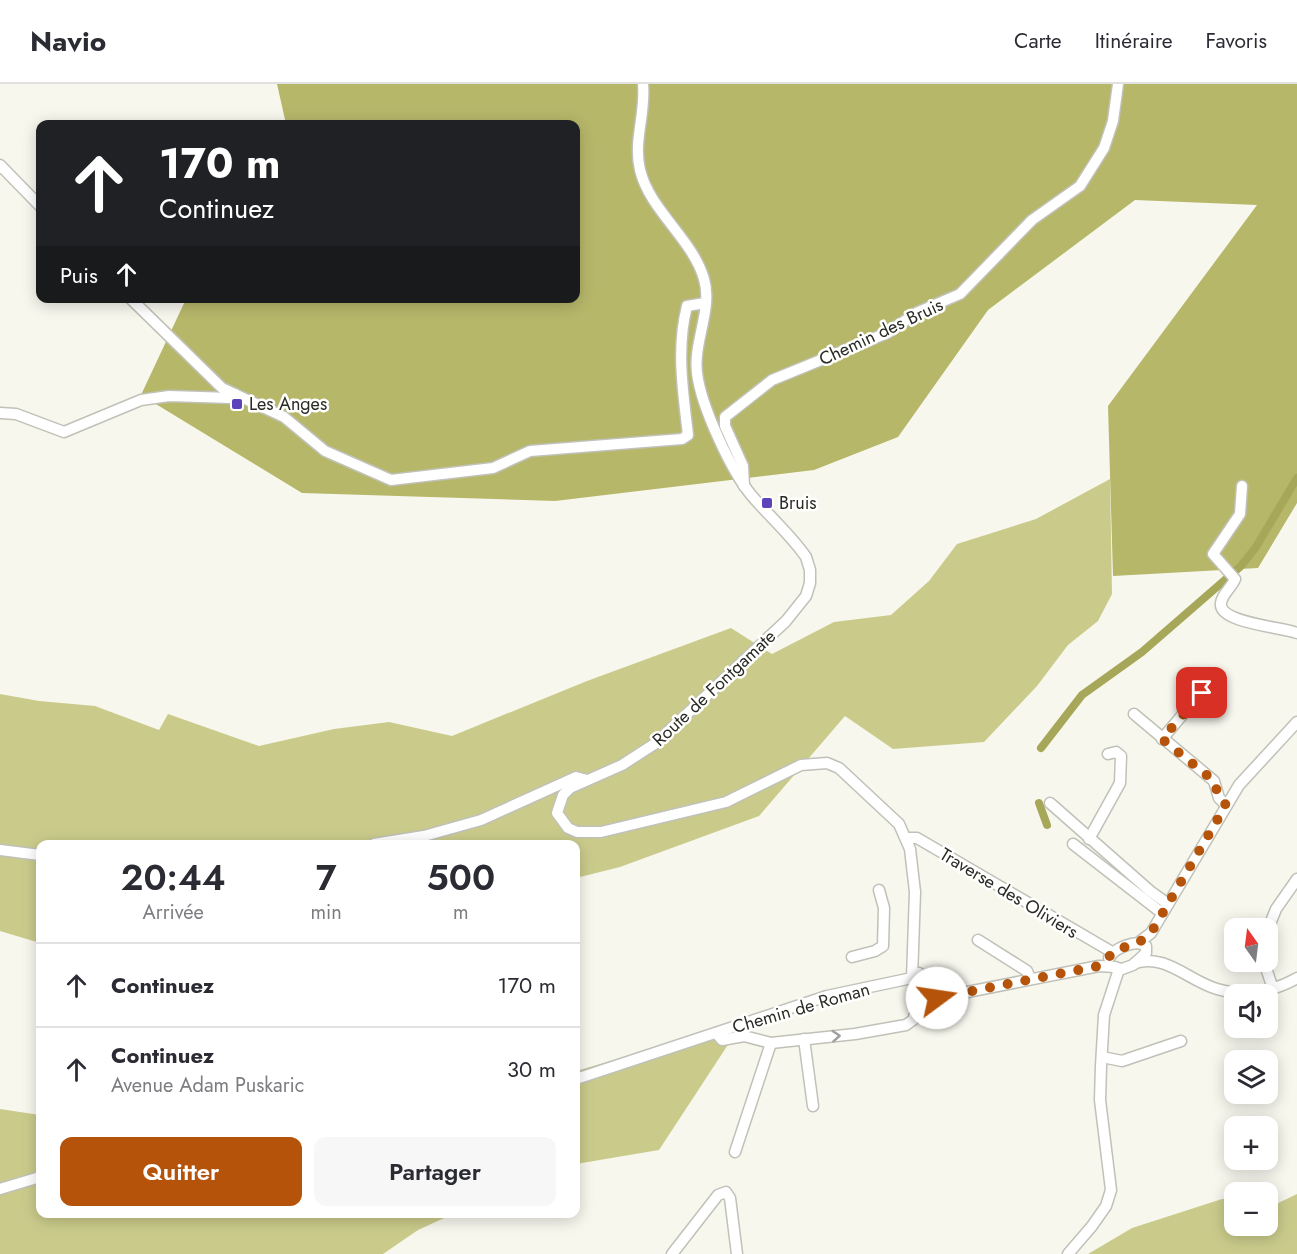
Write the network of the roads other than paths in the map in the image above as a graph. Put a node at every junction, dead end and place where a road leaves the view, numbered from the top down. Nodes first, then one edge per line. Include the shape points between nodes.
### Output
1 (644, 84) edge
2 (1118, 84) edge
3 (0, 165) edge
4 (36, 202) edge
5 (135, 303) edge
6 (705, 303) junction
7 (235, 394) junction
8 (0, 413) edge
9 (744, 486) junction
10 (1242, 486) dead end
11 (1297, 633) edge
12 (1202, 693) dead end
13 (1134, 714) dead end
14 (1297, 722) edge
15 (1162, 739) junction
16 (1108, 754) dead end
17 (586, 780) junction
18 (543, 792) junction
19 (1050, 803) dead end
20 (558, 804) junction
21 (1226, 805) junction
22 (906, 838) junction
23 (1089, 839) junction
24 (398, 840) edge
25 (1073, 844) dead end
26 (0, 850) edge
27 (36, 854) edge
28 (1297, 879) edge
29 (879, 890) dead end
30 (1165, 909) junction
31 (1272, 918) edge
32 (978, 940) dead end
33 (1144, 947) junction
34 (1111, 954) junction
35 (852, 957) dead end
36 (1155, 961) junction
37 (1135, 963) junction
38 (1099, 966) junction
39 (1117, 968) junction
40 (1030, 978) junction
41 (1297, 978) edge
42 (917, 979) junction
43 (1278, 987) edge
44 (1224, 990) edge
45 (960, 992) junction
46 (931, 997) junction
47 (717, 1034) junction
48 (804, 1039) junction
49 (1181, 1041) dead end
50 (771, 1043) junction
51 (1102, 1057) junction
52 (580, 1078) edge
53 (813, 1106) dead end
54 (735, 1152) dead end
55 (36, 1178) edge
56 (0, 1189) edge
57 (672, 1254) edge
58 (737, 1254) edge
59 (1068, 1254) edge

1 - 6 street, Route de Fontgamate via 638,137 640,171 699,266 705,280
2 - 9 street, Chemin des Bruis via 1113,121 1091,172 1080,186 1032,220 960,294 918,312 886,333 772,380 725,417 724,426 744,466
3 - 4 street
5 - 7 street via 222,388
6 - 7 street via 687,306 681,329 680,369 688,435 682,439 530,451 493,468 391,480 325,452 284,417
6 - 9 street, Route de Fontgamate via 697,344 697,377
7 - 8 street via 231,398 169,396 141,400 64,432 16,414
9 - 17 street, Route de Fontgamate via 806,557 810,584 806,596 786,621 671,731 622,765
10 - 11 street via 1240,514 1213,554 1232,574 1234,582 1221,600 1221,608 1240,621
12 - 15 street
13 - 15 street
14 - 21 street via 1249,772
15 - 21 street via 1214,781 1219,798
16 - 23 street via 1116,752 1121,756 1120,783
17 - 18 street via 576,777
17 - 20 street, Route de Fontgamate via 570,788
18 - 20 street
18 - 24 street via 473,823
19 - 23 street
20 - 22 street via 561,821 568,828 601,832 726,802 801,765 827,763 839,768 866,792 899,824
21 - 30 street
22 - 34 street, Traverse des Oliviers via 917,838
22 - 42 street via 914,872
23 - 30 street
25 - 30 street
26 - 27 street
28 - 31 street
29 - 35 street via 884,908 884,946
30 - 33 street
32 - 40 street via 1027,971
33 - 34 street
33 - 36 street
33 - 37 street
34 - 38 street
34 - 39 street
36 - 37 street
36 - 44 street
37 - 39 street
38 - 39 street
38 - 40 street
39 - 51 street via 1104,1015
40 - 45 street
41 - 43 street
42 - 45 street via 940,991
42 - 46 street via 918,989
42 - 47 street, Chemin de Roman via 826,996
45 - 46 street
48 -> 46 street via 906,1025 913,1020 919,1002
47 - 50 street via 722,1040 744,1036
47 - 52 street, Chemin de Roman
48 - 50 street
48 - 53 street
49 - 51 street via 1122,1061
50 - 54 street
51 - 59 street via 1100,1100 1111,1190 1106,1206
55 - 56 street
57 - 58 street via 718,1195 726,1192 730,1195

